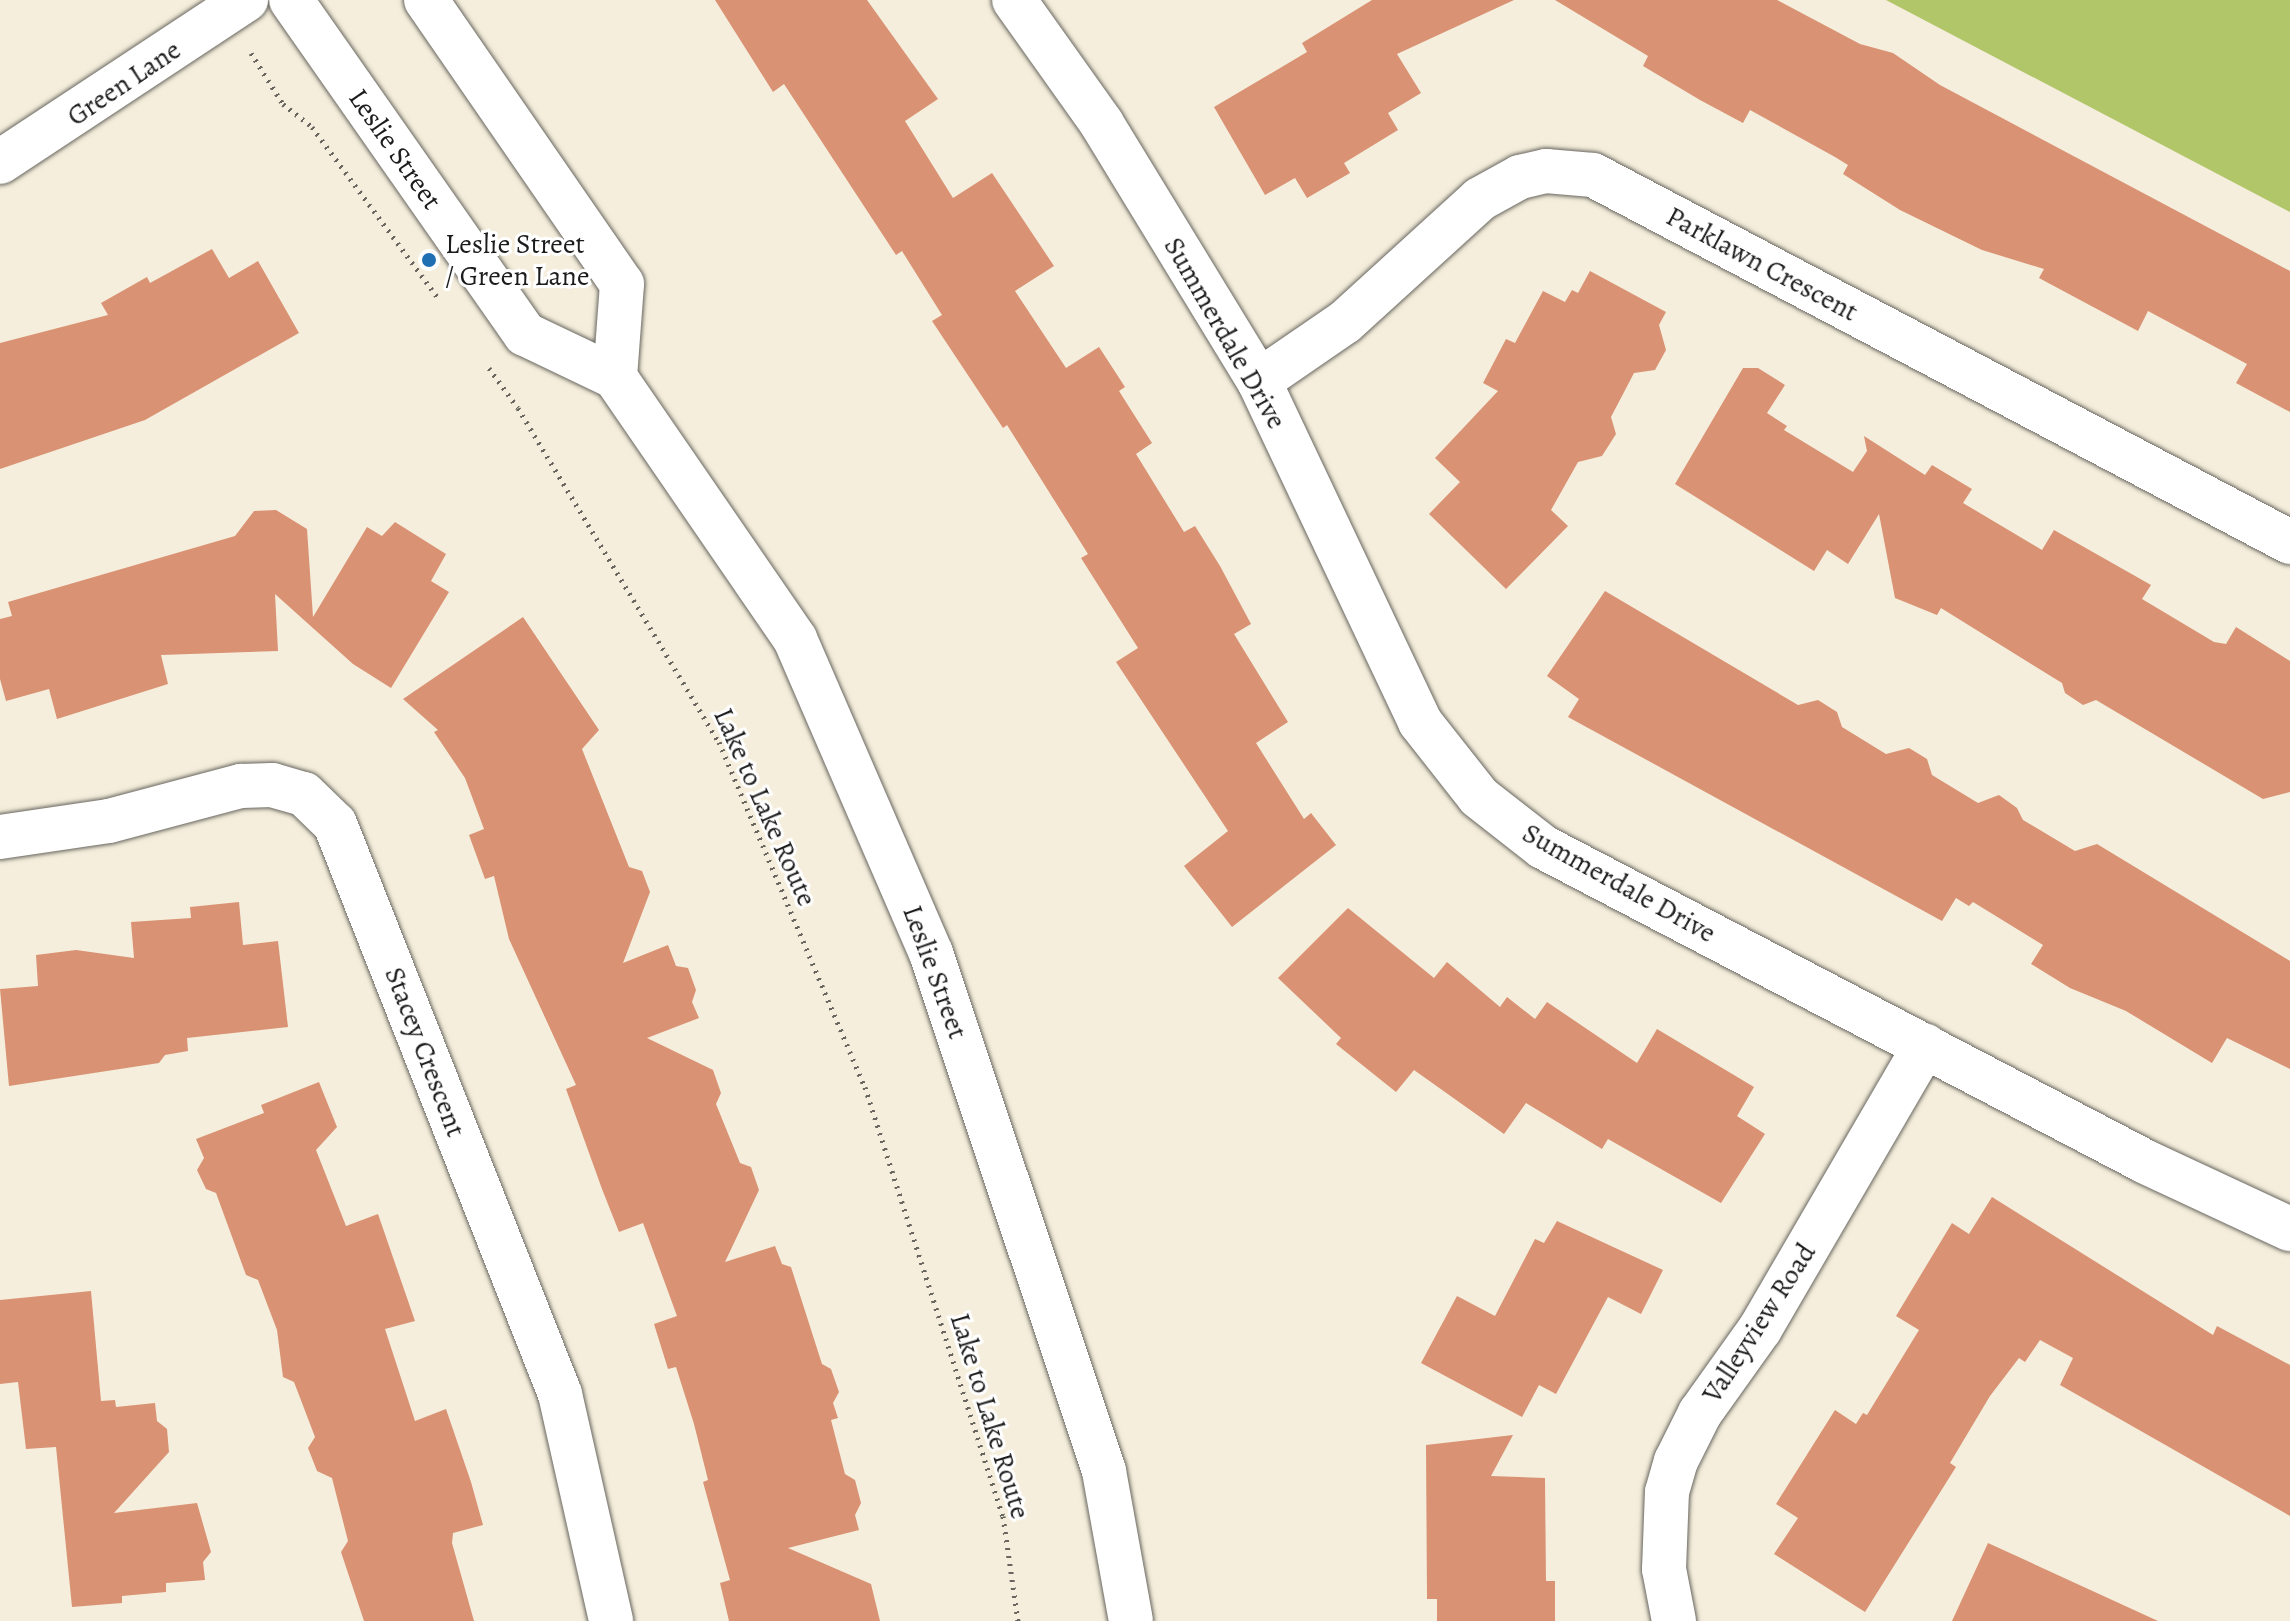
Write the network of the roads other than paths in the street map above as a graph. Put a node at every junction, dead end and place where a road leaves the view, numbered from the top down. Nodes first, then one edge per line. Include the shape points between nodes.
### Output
1 (246, 0) edge
2 (291, 0) edge
3 (426, 0) edge
4 (1014, 0) edge
5 (0, 162) edge
6 (615, 377) junction
7 (1259, 381) junction
8 (2290, 542) edge
9 (0, 837) edge
10 (1925, 1045) junction
11 (2290, 1229) edge
12 (611, 1621) edge
13 (1131, 1621) edge
14 (1674, 1621) edge

1 - 5 street, Green Lane
2 - 6 street, Leslie Street via 525,334
3 - 6 street via 622,284
4 - 7 street, Summerdale Drive via 1102,124
6 - 13 street, Leslie Street via 795,639 931,953 1104,1471
7 - 8 street, Parklawn Crescent via 1345,322 1480,199 1520,177 1546,171 1593,175
7 - 10 street, Summerdale Drive via 1420,722 1479,797 1543,847
9 - 12 street, Stacey Crescent via 109,821 241,786 272,785 304,794 335,824 560,1394
10 - 11 street, Summerdale Drive via 2146,1162
10 - 14 street, Valleyview Road via 1760,1329 1700,1413 1676,1461 1667,1492 1664,1569

